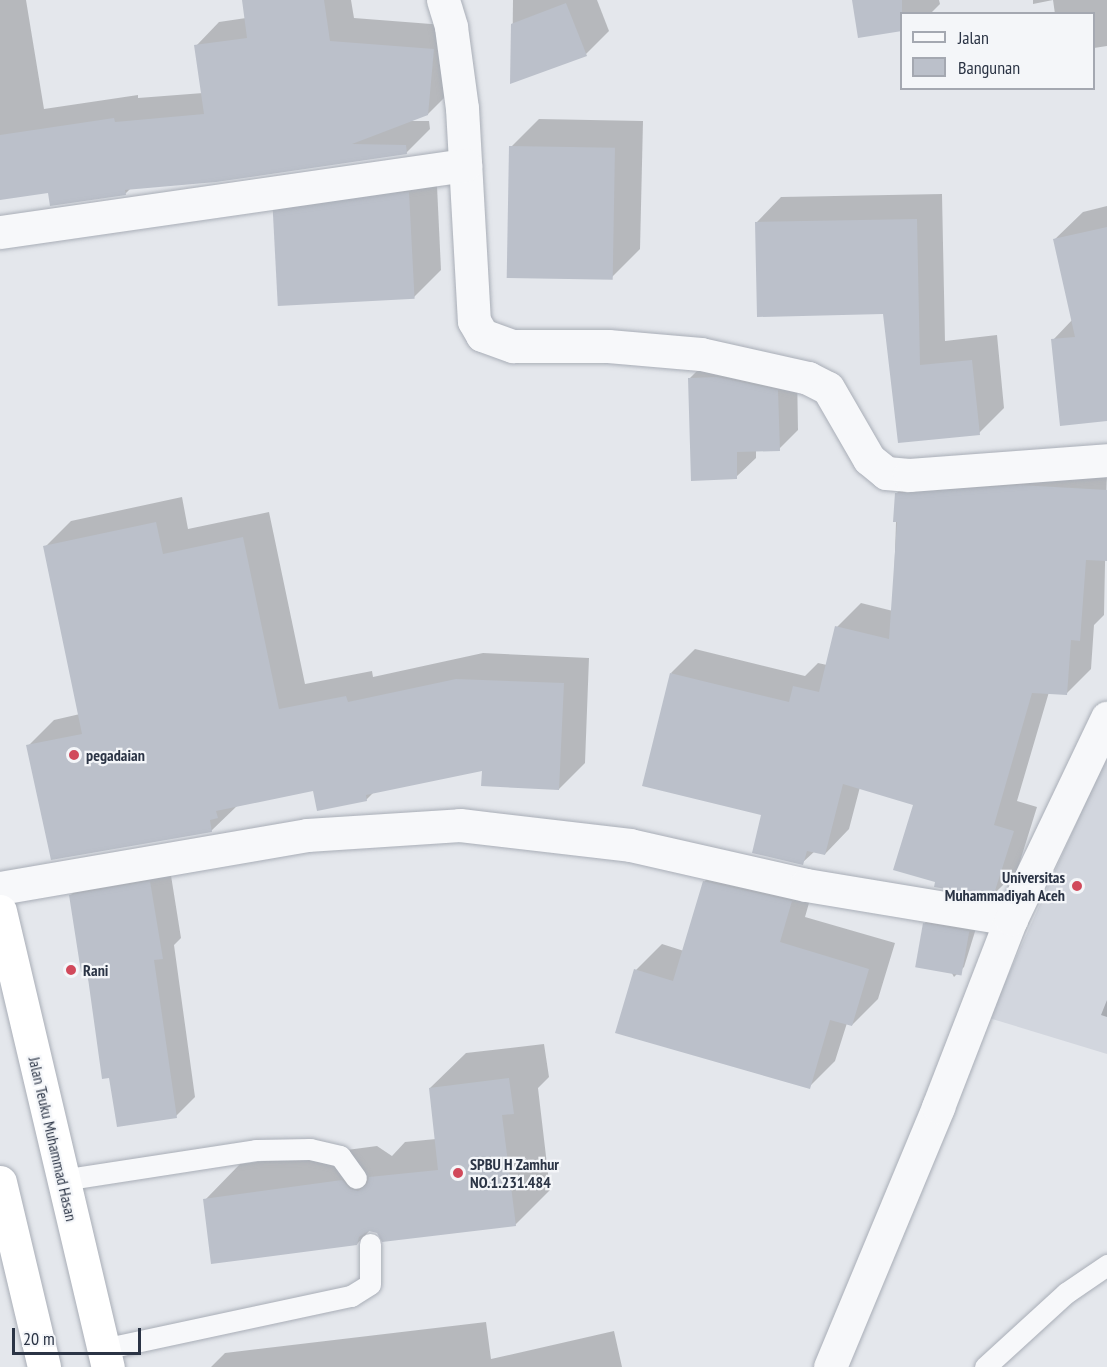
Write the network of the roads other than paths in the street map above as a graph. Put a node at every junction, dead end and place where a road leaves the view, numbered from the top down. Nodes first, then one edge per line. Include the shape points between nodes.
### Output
1 (443, 0) edge
2 (465, 165) junction
3 (0, 232) edge
4 (1107, 460) edge
5 (1107, 718) edge
6 (0, 888) edge
7 (0, 911) edge
8 (1011, 919) junction
9 (356, 1178) dead end
10 (62, 1180) junction
11 (0, 1182) edge
12 (370, 1244) dead end
13 (1107, 1265) edge
14 (106, 1358) edge
15 (44, 1367) edge
16 (830, 1367) edge
17 (985, 1367) edge

1 - 2 street via 451,27
2 - 3 street
2 - 4 street via 474,321 482,335 494,341 513,346 608,346 701,354 808,378 828,388 868,459 886,473 909,475
5 - 8 street
6 - 8 street via 307,835 460,825 630,845 806,885
7 - 10 highway, Jalan Teuku Muhammad Hasan
8 - 16 street
9 - 10 lane via 340,1156 310,1149 256,1150
10 - 14 highway, Jalan Teuku Muhammad Hasan
11 - 15 highway
12 - 14 lane via 370,1284 351,1296
13 - 17 lane via 1066,1293

